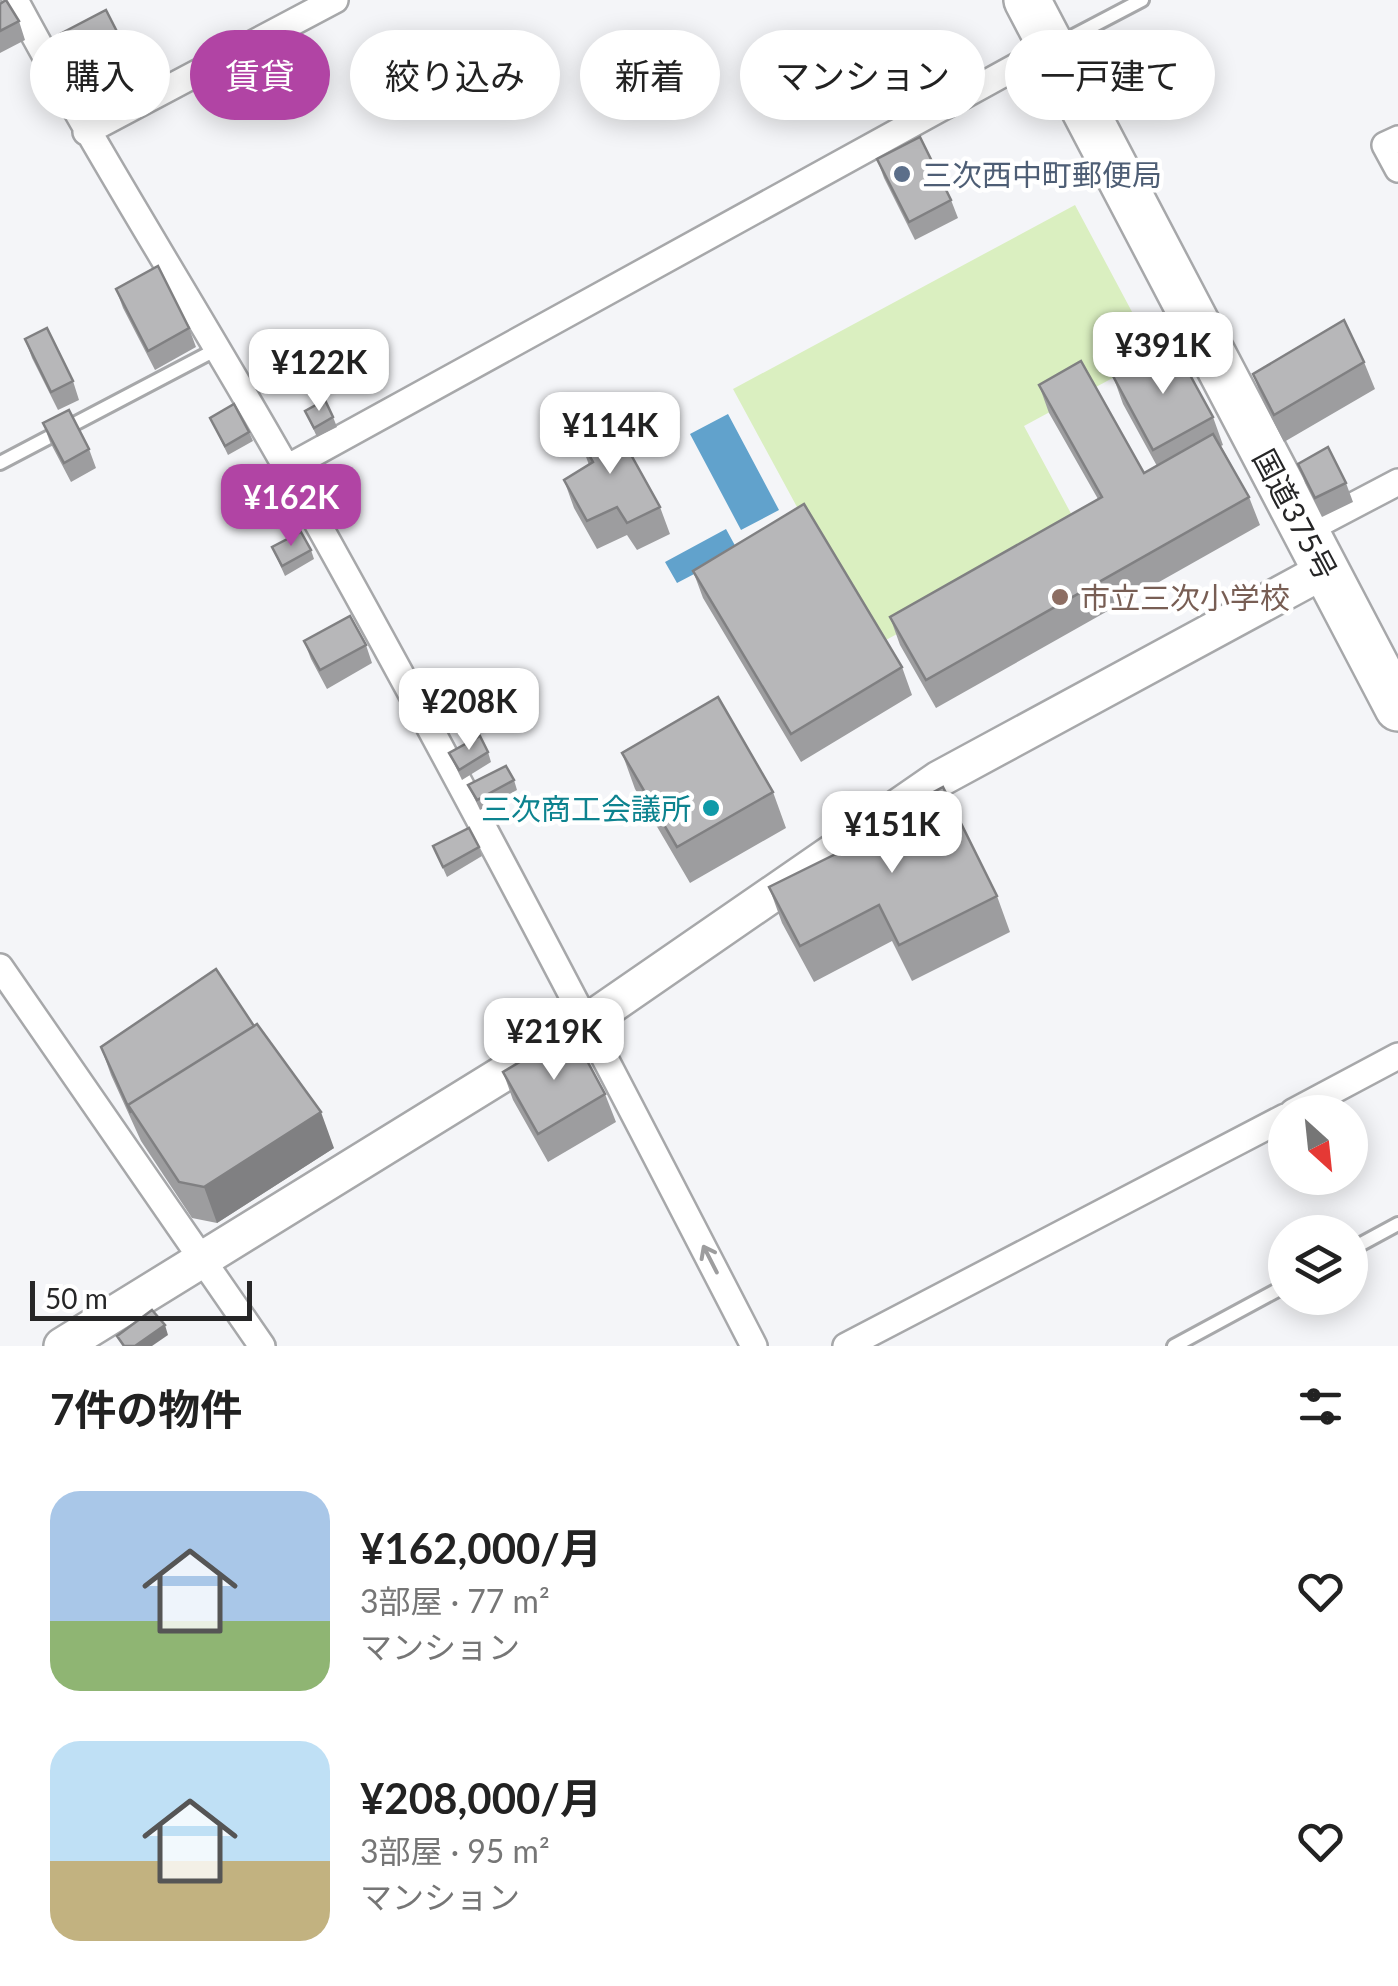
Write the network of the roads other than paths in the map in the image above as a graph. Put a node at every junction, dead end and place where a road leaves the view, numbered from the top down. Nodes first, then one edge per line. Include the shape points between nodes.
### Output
1 (14, 0) edge
2 (335, 0) edge
3 (1027, 0) edge
4 (1142, 0) edge
5 (1043, 30) edge
6 (1085, 30) edge
7 (1005, 73) edge
8 (1090, 120) edge
9 (86, 132) junction
10 (1398, 138) edge
11 (1398, 169) edge
12 (217, 349) junction
13 (0, 463) edge
14 (286, 468) junction
15 (1398, 482) edge
16 (1315, 550) junction
17 (1398, 708) edge
18 (0, 967) edge
19 (588, 1022) junction
20 (1398, 1056) edge
21 (1324, 1095) edge
22 (1268, 1125) edge
23 (1398, 1224) edge
24 (1368, 1240) edge
25 (199, 1258) junction
26 (1268, 1295) edge
27 (62, 1346) edge
28 (262, 1346) edge
29 (754, 1346) edge
30 (846, 1346) edge
31 (1174, 1346) edge

1 - 9 street
2 - 9 street
3 - 5 highway, 国道375号
4 - 6 lane
7 - 14 street
8 - 16 highway, 国道375号
9 - 12 street
10 - 11 street via 1386,145
12 - 13 lane
12 - 14 street
14 - 19 street
15 - 16 street
16 - 17 highway, 国道375号
16 - 19 street via 939,779
18 - 25 street
19 - 25 street
29 -> 19 street
20 - 21 street
22 - 30 street
23 - 24 lane
25 - 27 street
25 - 28 street
26 - 31 lane

